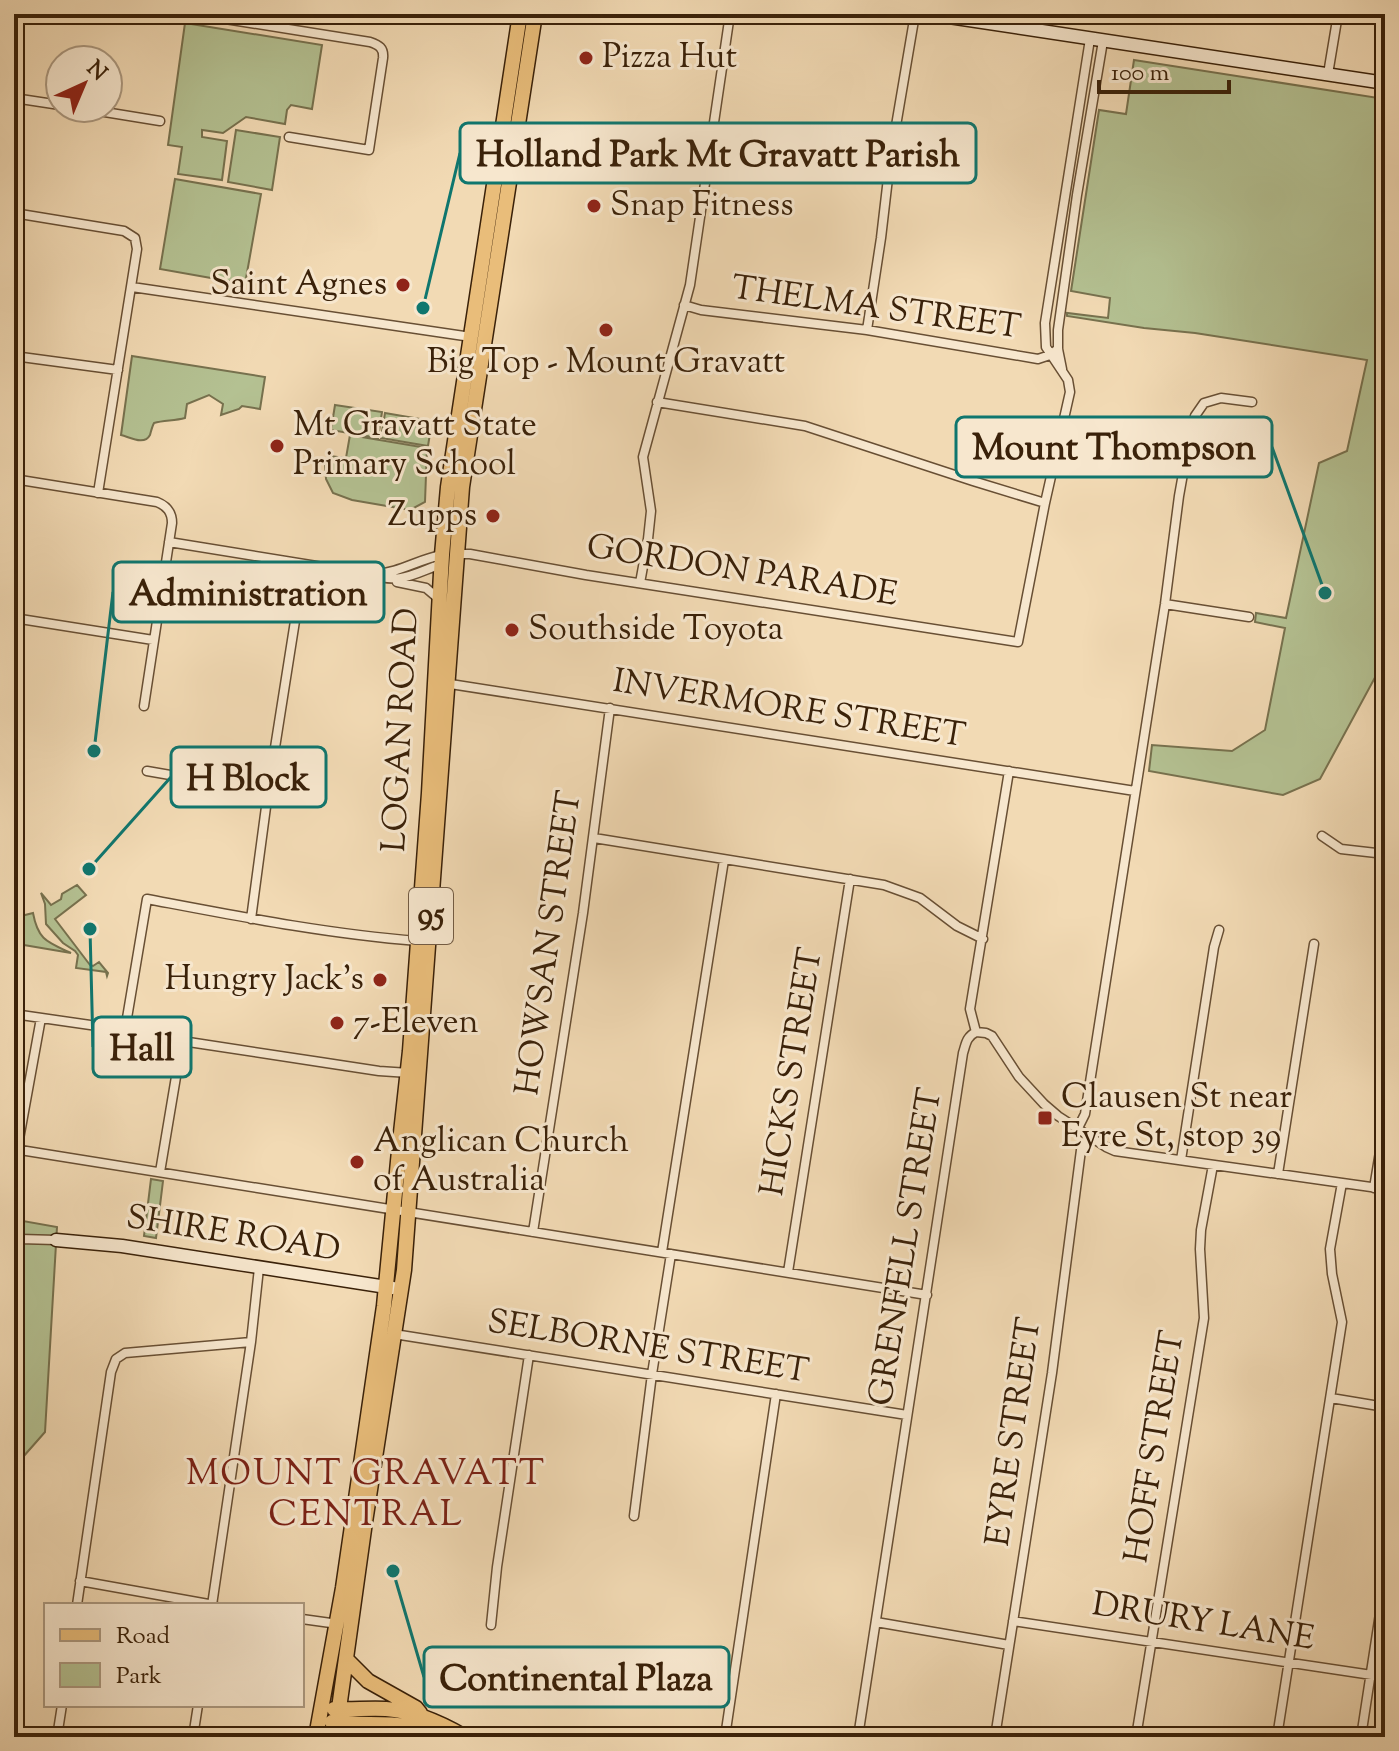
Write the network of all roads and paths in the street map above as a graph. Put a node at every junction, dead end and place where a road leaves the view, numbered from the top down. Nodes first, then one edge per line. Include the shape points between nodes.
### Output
1 (194, 14) edge
2 (520, 14) edge
3 (535, 14) edge
4 (730, 14) edge
5 (915, 14) edge
6 (929, 14) edge
7 (1338, 14) edge
8 (1014, 21) edge
9 (1096, 40) junction
10 (1328, 74) junction
11 (1385, 83) edge
12 (14, 98) edge
13 (44, 103) edge
14 (124, 115) edge
15 (160, 121) dead end
16 (289, 137) dead end
17 (14, 213) edge
18 (132, 287) junction
19 (684, 305) junction
20 (867, 330) junction
21 (471, 337) junction
22 (1058, 349) junction
23 (1050, 355) junction
24 (14, 356) edge
25 (118, 370) junction
26 (1062, 370) junction
27 (657, 402) junction
28 (1252, 402) dead end
29 (14, 479) edge
30 (98, 493) junction
31 (1045, 503) junction
32 (169, 542) junction
33 (447, 557) junction
34 (304, 564) junction
35 (366, 574) junction
36 (385, 579) junction
37 (640, 583) junction
38 (439, 600) junction
39 (1165, 604) junction
40 (1249, 617) dead end
41 (14, 618) edge
42 (153, 640) junction
43 (441, 682) junction
44 (144, 706) dead end
45 (610, 708) junction
46 (147, 771) dead end
47 (1009, 771) junction
48 (1135, 791) junction
49 (268, 792) junction
50 (1322, 836) dead end
51 (594, 838) junction
52 (1385, 854) edge
53 (724, 860) junction
54 (850, 879) junction
55 (251, 919) junction
56 (1219, 930) dead end
57 (983, 939) junction
58 (418, 941) junction
59 (1314, 944) dead end
60 (14, 1014) edge
61 (41, 1018) junction
62 (125, 1030) junction
63 (976, 1032) junction
64 (182, 1041) junction
65 (414, 1073) junction
66 (1385, 1122) edge
67 (1078, 1128) junction
68 (1090, 1136) junction
69 (16, 1149) edge
70 (1181, 1160) junction
71 (1213, 1165) junction
72 (160, 1172) junction
73 (1278, 1174) junction
74 (1342, 1183) junction
75 (1374, 1188) junction
76 (1385, 1189) edge
77 (400, 1210) junction
78 (533, 1232) junction
79 (56, 1240) joint
80 (14, 1243) edge
81 (666, 1253) junction
82 (259, 1268) junction
83 (788, 1272) junction
84 (394, 1288) junction
85 (927, 1295) junction
86 (388, 1333) junction
87 (251, 1342) junction
88 (529, 1355) junction
89 (652, 1374) junction
90 (776, 1394) junction
91 (1331, 1398) junction
92 (1385, 1407) edge
93 (907, 1415) junction
94 (634, 1516) dead end
95 (80, 1581) junction
96 (1385, 1581) edge
97 (77, 1603) edge
98 (201, 1603) edge
99 (212, 1603) edge
100 (304, 1619) edge
101 (1013, 1621) junction
102 (876, 1622) junction
103 (344, 1625) junction
104 (491, 1625) dead end
105 (1150, 1642) junction
106 (1009, 1645) junction
107 (346, 1659) junction
108 (1289, 1663) junction
109 (1371, 1675) junction
110 (1385, 1677) edge
111 (62, 1707) edge
112 (198, 1707) edge
113 (320, 1714) junction
114 (422, 1716) junction
115 (338, 1723) edge
116 (370, 1724) junction
117 (57, 1737) edge
118 (193, 1737) edge
119 (316, 1737) edge
120 (350, 1737) edge
121 (443, 1737) edge
122 (465, 1737) edge
123 (725, 1737) edge
124 (858, 1737) edge
125 (995, 1737) edge
126 (1136, 1737) edge
127 (1277, 1737) edge
128 (1361, 1737) edge

1 - 16 street via 370,42 384,52 369,150
2 - 21 main road, LOGAN ROAD / 95
3 - 33 main road, LOGAN ROAD / 95 via 466,465
4 - 19 street
5 - 20 street
6 - 8 main road
7 - 10 street
8 - 9 main road
9 - 10 main road
9 - 22 street
9 - 23 street via 1045,323
10 - 11 main road
12 - 13 street
14 - 15 street
17 - 18 street via 124,231 135,238 137,249
18 - 21 street
18 - 25 street
19 - 20 street, THELMA STREET
19 - 27 street
20 - 23 street, THELMA STREET via 1029,358
21 - 33 main road, LOGAN ROAD / 95 via 450,472
22 - 23 street, THELMA STREET
22 - 26 street
23 - 26 street
24 - 25 street
25 - 30 street
26 - 31 street via 1070,392
27 - 31 street via 805,426
27 - 37 street via 643,457 651,511
28 - 39 street via 1221,398 1204,403 1195,416
29 - 30 street
30 - 32 street via 157,502 168,509
31 - 37 street, GORDON PARADE via 1018,642
32 - 34 street
32 - 42 street
33 - 35 street
33 - 36 street via 403,579
33 - 37 street, GORDON PARADE via 483,556
33 - 38 main road, LOGAN ROAD / 95
33 - 43 main road, LOGAN ROAD / 95
34 - 35 street
34 - 49 street
35 - 36 street
36 - 38 street via 422,586
38 - 43 main road, LOGAN ROAD / 95
39 - 40 street
39 - 48 street
41 - 42 street
42 - 44 street
43 - 45 street, INVERMORE STREET
43 - 58 main road, LOGAN ROAD / 95
43 - 65 main road, LOGAN ROAD / 95
45 - 47 street, INVERMORE STREET
45 - 51 street, HOWSAN STREET
46 - 49 street
47 - 48 street, INVERMORE STREET
47 - 57 street, GRENFELL STREET
48 - 67 street via 1085,1114
49 - 55 street
50 - 52 street via 1341,849
51 - 53 street
51 - 78 street, HOWSAN STREET
53 - 54 street
53 - 81 street
54 - 57 street via 920,898
54 - 83 street, HICKS STREET
55 - 58 street
55 - 62 street via 147,899
56 - 70 street
57 - 63 street, GRENFELL STREET via 970,1009
58 - 65 main road, LOGAN ROAD / 95
59 - 73 street
60 - 61 street
61 - 62 street
61 - 69 street
62 - 64 street
63 - 67 street via 992,1036 1031,1090
63 - 85 street, GRENFELL STREET via 963,1053
64 - 65 street
64 - 72 street
65 - 77 main road, LOGAN ROAD / 95
66 - 75 street
67 - 68 street
68 - 70 street via 1115,1151
68 - 101 street, EYRE STREET via 1081,1150
69 - 72 street
70 - 71 street
71 - 73 street
71 - 105 street, HOFF STREET via 1201,1230 1204,1318
72 - 77 street
73 - 74 street
74 - 75 street
74 - 91 street via 1330,1249 1342,1322
75 - 76 street
77 - 78 street
77 - 84 main road, LOGAN ROAD / 95
78 - 81 street
79 - 80 street
79 - 82 main road, SHIRE ROAD
81 - 83 street
81 - 89 street
82 - 84 main road, SHIRE ROAD
82 - 87 street
83 - 85 street
84 - 86 main road, LOGAN ROAD / 95
85 - 93 street, GRENFELL STREET
86 - 88 street, SELBORNE STREET
86 - 103 main road, LOGAN ROAD / 95
87 - 95 street via 125,1353 116,1359
87 - 99 street
88 - 89 street, SELBORNE STREET
88 - 104 street
89 - 90 street, SELBORNE STREET
89 - 94 street
90 - 93 street, SELBORNE STREET
90 - 123 street
91 - 92 street
91 - 108 street
93 - 102 street, GRENFELL STREET
95 - 97 street
95 - 98 street
96 - 109 street
100 - 103 street
101 - 105 street, DRURY LANE
101 - 106 street, EYRE STREET
102 - 106 street
102 - 124 street, GRENFELL STREET
103 - 107 main road, LOGAN ROAD / 95
103 - 113 main road, LOGAN ROAD / 95
105 - 108 street, DRURY LANE
105 - 126 street, HOFF STREET
106 - 125 street, EYRE STREET
107 - 114 main road via 368,1681
107 - 115 main road, LOGAN ROAD / 95
108 - 109 street, DRURY LANE
108 - 127 street
109 - 110 street, DRURY LANE
109 - 128 street
111 - 117 street
112 - 118 street
113 - 115 main road
113 - 119 main road, LOGAN ROAD / 95
114 - 115 main road via 388,1709
114 - 122 main road
115 - 116 main road
116 - 120 main road
116 - 121 main road via 406,1725

